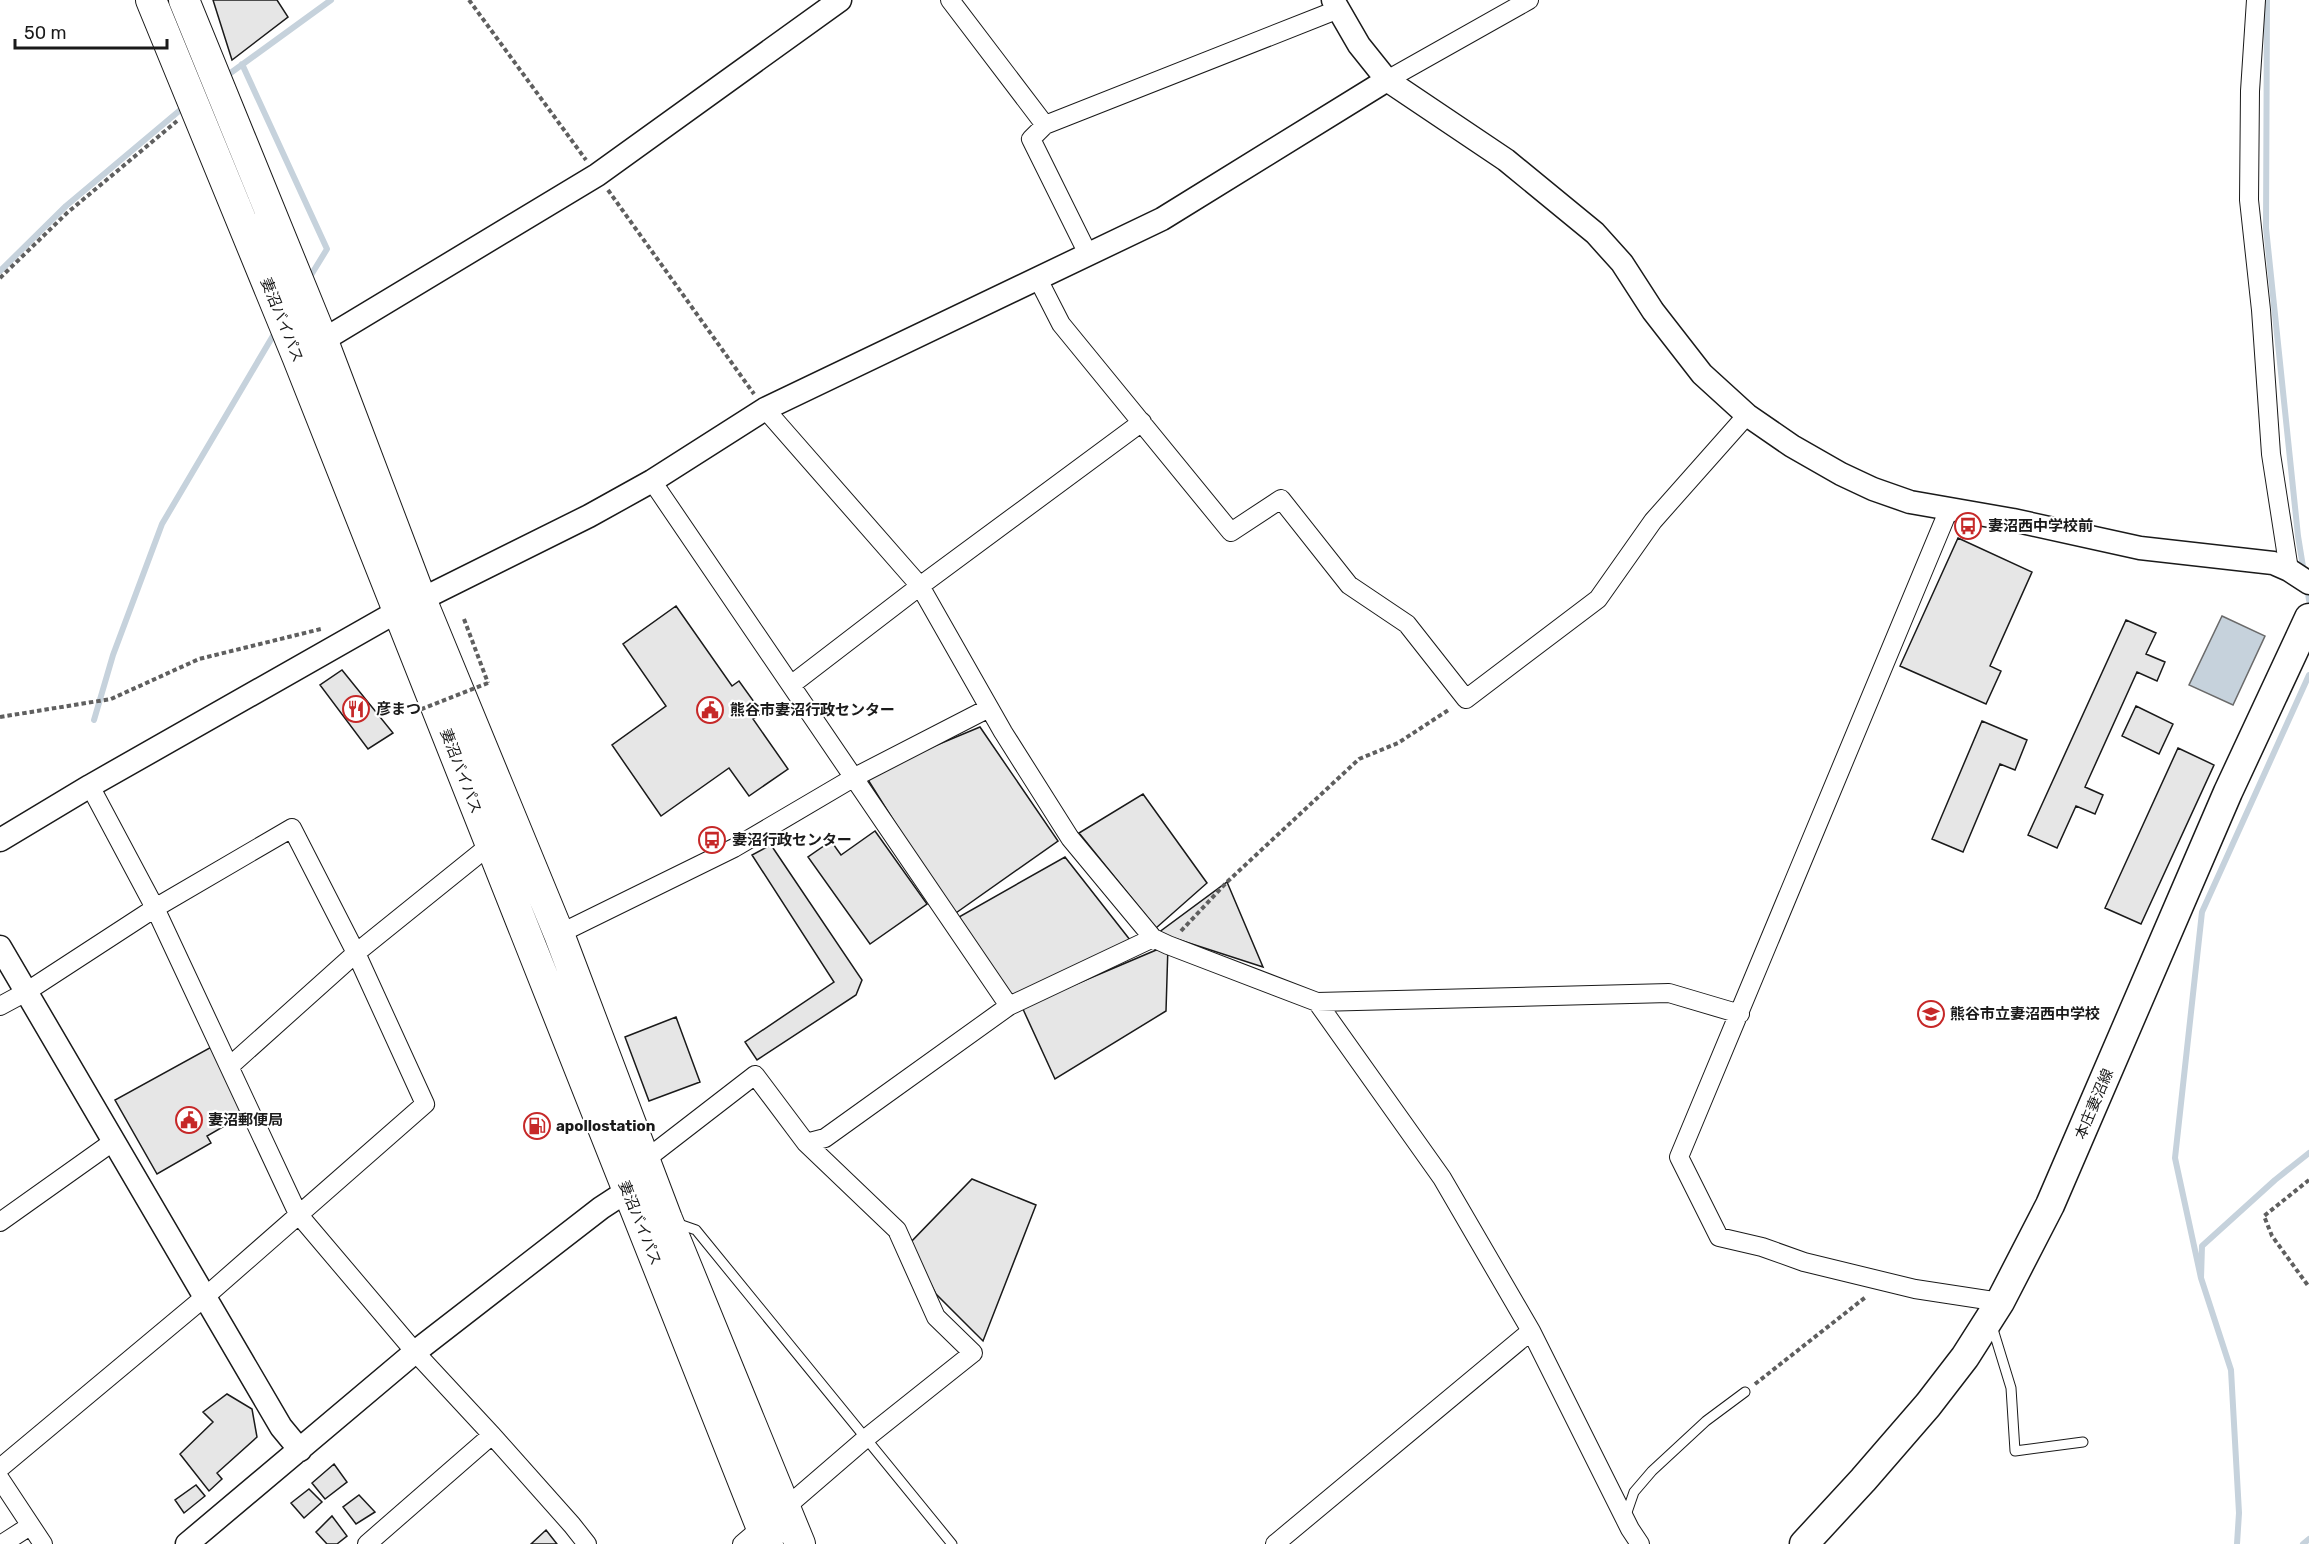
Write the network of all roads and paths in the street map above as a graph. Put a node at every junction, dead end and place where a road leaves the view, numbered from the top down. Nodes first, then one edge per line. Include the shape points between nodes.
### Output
1 (151, 0) edge
2 (184, 0) edge
3 (469, 0) edge
4 (840, 0) edge
5 (950, 0) edge
6 (1529, 0) edge
7 (2256, 0) edge
8 (1336, 5) edge
9 (1387, 80) junction
10 (182, 117) dead end
11 (1045, 125) junction
12 (597, 175) junction
13 (1088, 254) junction
14 (0, 278) edge
15 (1038, 279) junction
16 (323, 341) junction
17 (297, 356) junction
18 (765, 409) junction
19 (1747, 415) junction
20 (1142, 422) junction
21 (652, 481) junction
22 (1949, 509) junction
23 (2289, 570) junction
24 (2309, 583) edge
25 (920, 586) junction
26 (410, 605) junction
27 (2309, 618) edge
28 (464, 619) dead end
29 (332, 627) dead end
30 (791, 685) junction
31 (1466, 699) junction
32 (989, 708) junction
33 (414, 712) dead end
34 (0, 717) edge
35 (853, 778) junction
36 (90, 786) junction
37 (0, 840) edge
38 (490, 845) junction
39 (155, 908) junction
40 (559, 934) junction
41 (1160, 942) junction
42 (0, 947) edge
43 (356, 953) junction
44 (26, 992) junction
45 (1317, 1002) junction
46 (0, 1006) edge
47 (1009, 1006) junction
48 (1740, 1014) junction
49 (230, 1066) junction
50 (114, 1141) junction
51 (806, 1143) junction
52 (645, 1160) junction
53 (2309, 1180) edge
54 (627, 1191) junction
55 (298, 1214) junction
56 (667, 1219) junction
57 (0, 1222) edge
58 (1887, 1281) junction
59 (2309, 1287) edge
60 (206, 1296) junction
61 (1995, 1310) junction
62 (1531, 1331) junction
63 (415, 1352) junction
64 (1745, 1392) joint
65 (492, 1435) junction
66 (865, 1439) junction
67 (2083, 1442) dead end
68 (300, 1450) junction
69 (0, 1468) edge
70 (0, 1479) edge
71 (786, 1508) junction
72 (1625, 1518) junction
73 (30, 1526) junction
74 (757, 1538) edge
75 (2, 1544) edge
76 (43, 1544) edge
77 (187, 1544) edge
78 (367, 1544) edge
79 (586, 1544) edge
80 (800, 1544) edge
81 (952, 1544) edge
82 (1275, 1544) edge
83 (1640, 1544) edge
84 (1804, 1544) edge

1 - 17 highway, 妻沼バイパス
2 - 16 highway, 妻沼バイパス
3 - 12 path
4 - 12 street
5 - 11 street
6 - 9 street
7 - 23 street via 2249,200 2271,454
8 - 9 street via 1359,45
8 - 11 street
9 - 13 street via 1162,219
9 - 19 street via 1506,160 1595,233 1622,262 1653,311 1702,374
10 - 14 path via 67,213
11 - 13 street via 1031,139
12 - 16 street
12 - 18 path
13 - 15 street
15 - 18 street
15 - 20 street via 1061,324
16 - 17 street
16 - 26 highway, 妻沼バイパス
17 - 26 highway, 妻沼バイパス
18 - 21 street
18 - 25 street
19 - 22 street via 1849,478 1910,502
19 - 31 street via 1653,521 1598,599
20 - 25 street
20 - 31 street via 1231,532 1281,499 1349,585 1407,624
21 - 26 street
21 - 30 street
22 - 23 street via 2140,548 2273,563
22 - 48 street
23 - 24 street
25 - 30 street
25 - 32 street
26 - 36 street
26 - 38 highway, 妻沼バイパス
26 - 40 highway, 妻沼バイパス
27 - 61 main road, 本庄妻沼線 via 2228,792 2050,1205
28 - 33 path, bridge via 488,683
29 - 34 path via 199,659 111,699
30 - 35 street
31 - 41 path via 1398,743 1359,759
32 - 35 street
32 - 41 street via 1070,838
35 - 40 street via 734,848
35 - 47 street
36 - 37 street
36 - 39 street
38 - 43 street
38 - 54 highway, 妻沼バイパス
39 - 43 street via 292,828
39 - 44 street
39 - 49 street
40 - 52 highway, 妻沼バイパス
41 - 45 street
41 - 47 street
42 - 44 street
43 - 49 street
43 - 55 street via 425,1104
44 - 46 street
44 - 50 street
45 - 48 street via 1669,993
45 - 62 street via 1442,1178
47 - 51 street via 825,1138
48 - 58 street via 1679,1157 1719,1237
49 - 55 street
50 - 57 street
50 - 60 street
51 - 52 street via 755,1075
51 - 66 street via 897,1230 936,1317 973,1353
52 - 56 highway, 妻沼バイパス
53 - 59 path via 2264,1216 2272,1236
54 - 63 street
54 - 74 highway, 妻沼バイパス
55 - 60 street
55 - 63 street
56 - 66 lane via 696,1230
56 - 71 highway, 妻沼バイパス
58 - 61 street
58 - 64 path
60 - 68 street via 281,1427
60 - 69 street
61 - 67 lane via 2011,1388 2015,1451
61 - 84 main road, 本庄妻沼線 via 1965,1358 1928,1405
62 - 72 street
62 - 82 street
63 - 65 street
63 - 68 street
64 - 72 lane via 1706,1421 1652,1471 1634,1492
65 - 78 street
65 - 79 street
66 - 71 street
66 - 81 lane
68 - 77 street
70 - 73 street
71 - 80 highway, 妻沼バイパス
72 - 83 street
73 - 75 street
73 - 76 street

